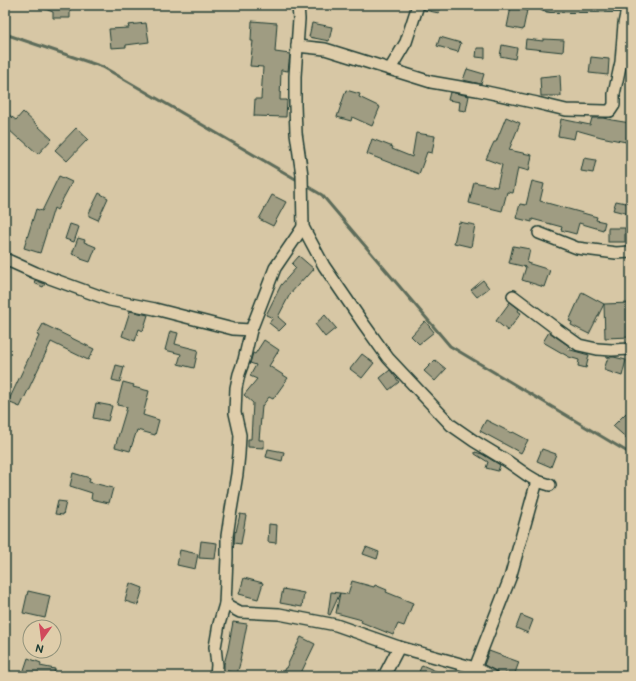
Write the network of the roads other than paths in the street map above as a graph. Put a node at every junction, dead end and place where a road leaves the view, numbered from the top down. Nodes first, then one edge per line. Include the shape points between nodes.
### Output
1 (298, 5) edge
2 (418, 5) edge
3 (545, 5) edge
4 (628, 5) edge
5 (297, 46) junction
6 (390, 69) junction
7 (303, 227) junction
8 (539, 233) dead end
9 (631, 252) edge
10 (5, 259) edge
11 (513, 296) dead end
12 (251, 330) junction
13 (631, 349) edge
14 (537, 481) junction
15 (550, 485) dead end
16 (226, 604) junction
17 (399, 647) junction
18 (475, 668) junction
19 (216, 676) edge
20 (384, 676) edge
21 (491, 676) edge

1 - 5 street
2 - 6 street via 406,42
3 - 4 street
4 - 6 street via 622,62 614,94 614,105 610,111 566,110 431,82
5 - 6 street via 325,49
5 - 7 street via 296,133 302,175
7 - 12 street via 275,268
7 - 14 street via 324,266 398,369 451,426
8 - 9 street via 577,248 616,253
10 - 12 street via 110,300 233,330
11 - 13 street via 579,345 597,349
12 - 16 street via 236,388 235,413 240,435 240,454 227,536
14 - 15 street
14 - 18 street via 510,578
16 - 17 street via 240,612 279,614 336,625
16 - 19 street via 215,648
17 - 18 street
17 - 20 street
18 - 21 street

